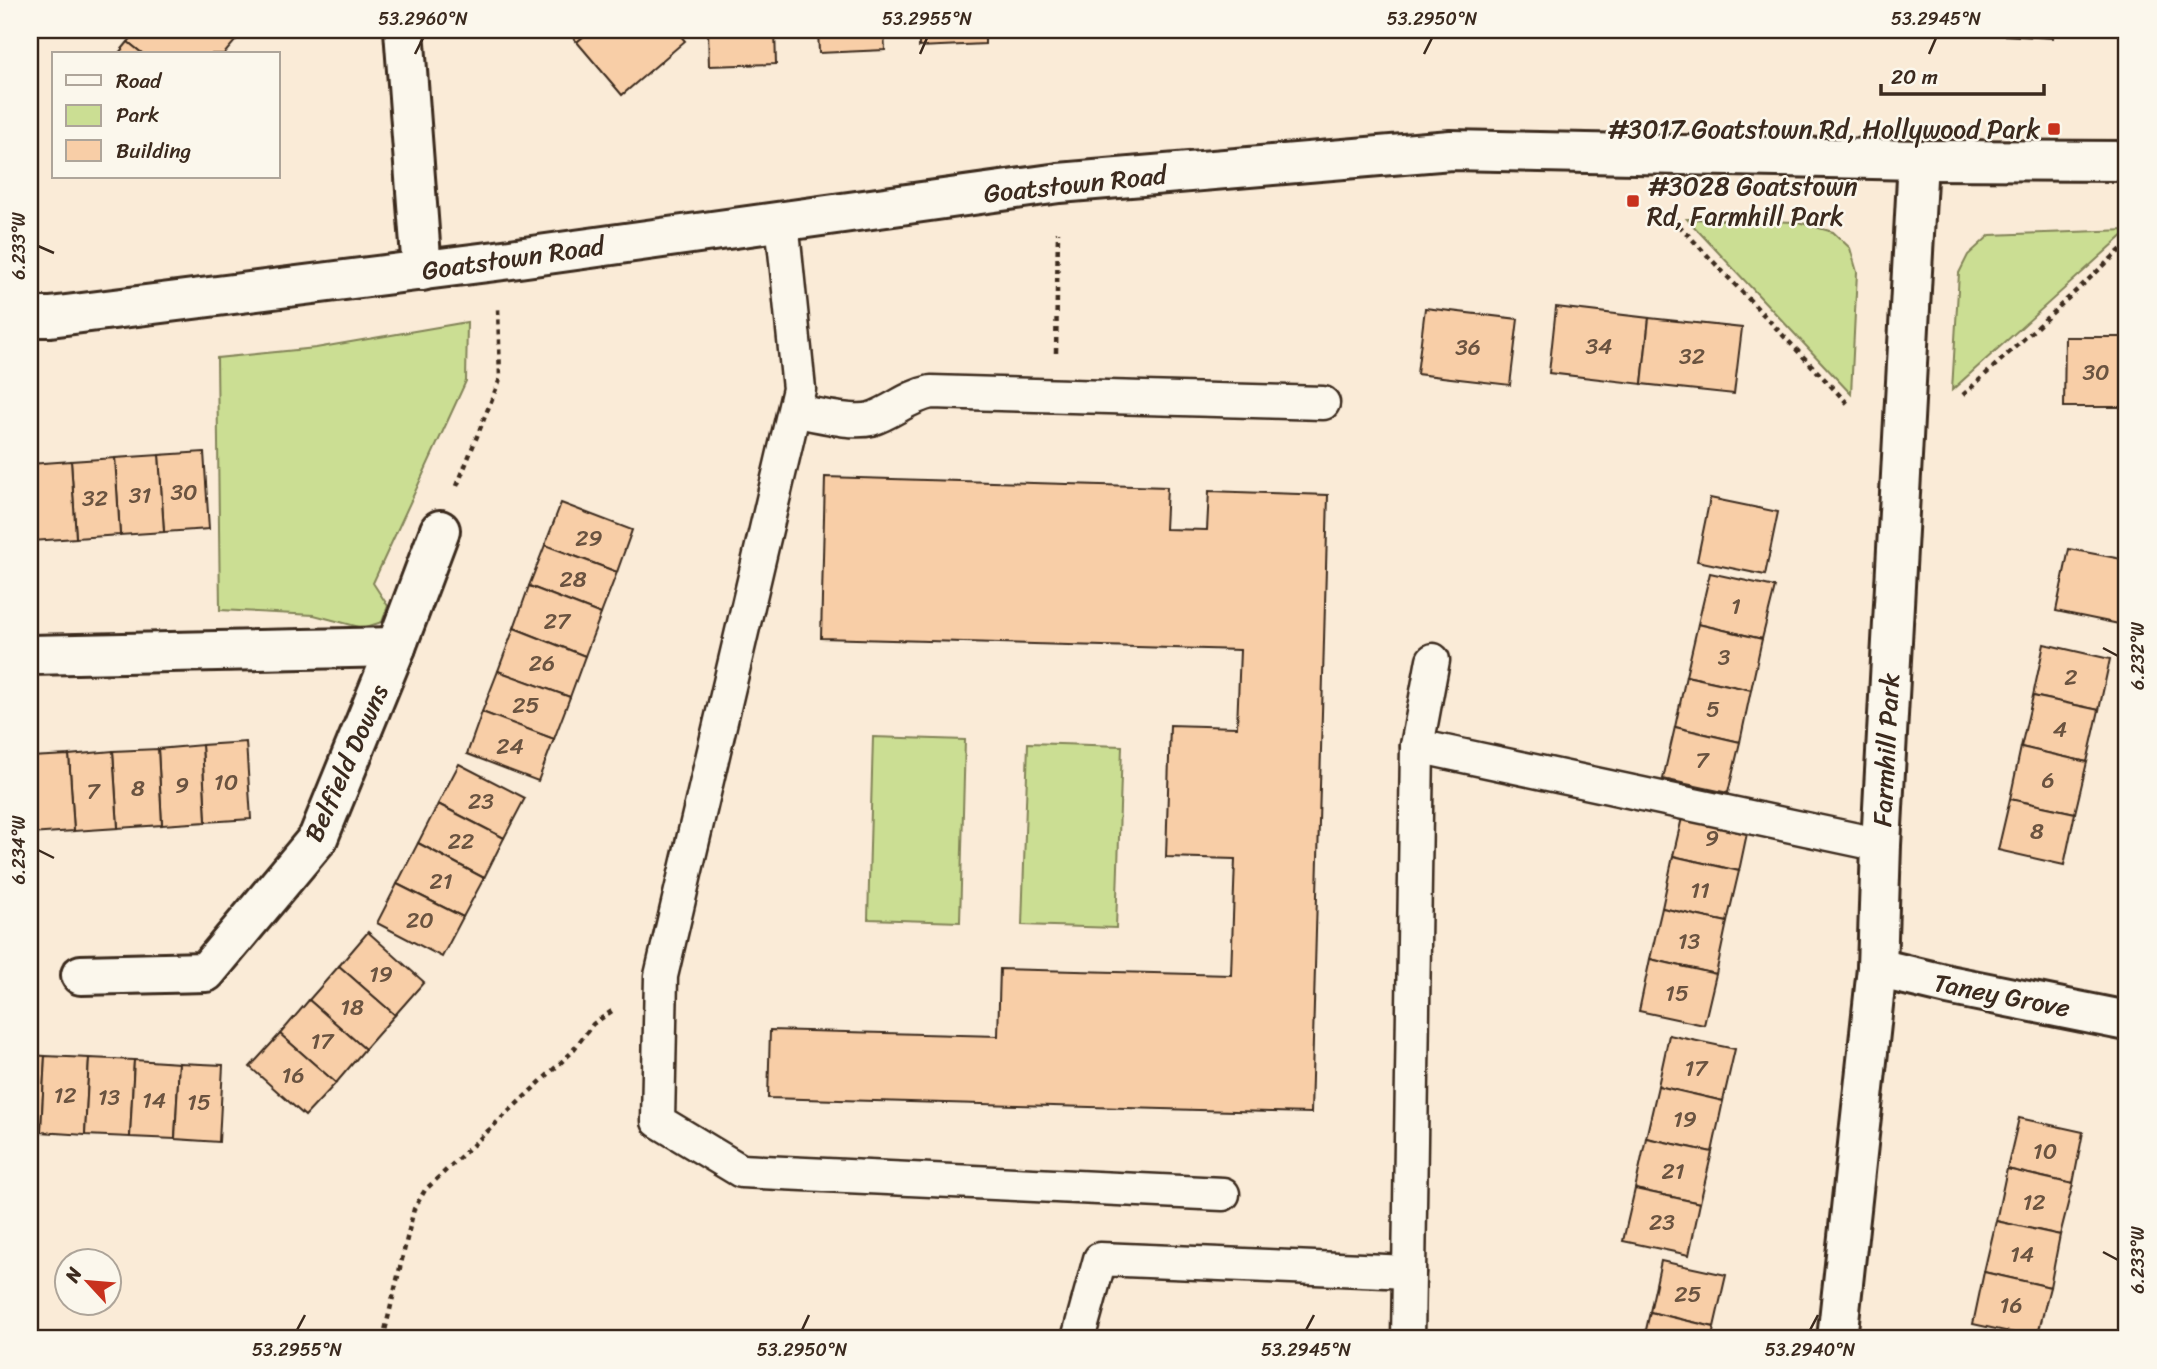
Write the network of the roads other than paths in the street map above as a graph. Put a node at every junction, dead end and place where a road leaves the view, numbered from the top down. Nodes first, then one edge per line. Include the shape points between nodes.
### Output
1 (404, 30) edge
2 (1917, 159) junction
3 (2127, 161) edge
4 (782, 221) junction
5 (422, 271) junction
6 (30, 317) edge
7 (1324, 403) dead end
8 (795, 411) junction
9 (440, 530) road end
10 (396, 647) junction
11 (30, 655) edge
12 (1433, 660) dead end
13 (1417, 746) junction
14 (1881, 845) junction
15 (1877, 968) junction
16 (81, 975) dead end
17 (2127, 1021) edge
18 (1223, 1194) dead end
19 (1409, 1272) junction
20 (1078, 1339) edge
21 (1408, 1339) edge
22 (1838, 1339) edge

1 - 5 street
2 - 3 street, Goatstown Road
2 - 4 street, Goatstown Road via 1451,150 1059,183
2 - 14 street, Farmhill Park
4 - 5 street, Goatstown Road
4 - 8 lane via 798,368
5 - 6 street, Goatstown Road
7 - 8 lane via 931,392 871,419
8 - 18 lane via 661,976 658,1121 741,1171
9 - 10 street, Belfield Downs
10 - 11 street, Belfield Downs
10 - 16 street, Belfield Downs via 318,838 206,972
12 - 13 lane
13 - 14 lane
13 - 19 lane
14 - 15 street, Farmhill Park
15 - 17 street, Taney Grove
15 - 22 street, Farmhill Park
19 - 20 lane via 1100,1259
19 - 21 lane

